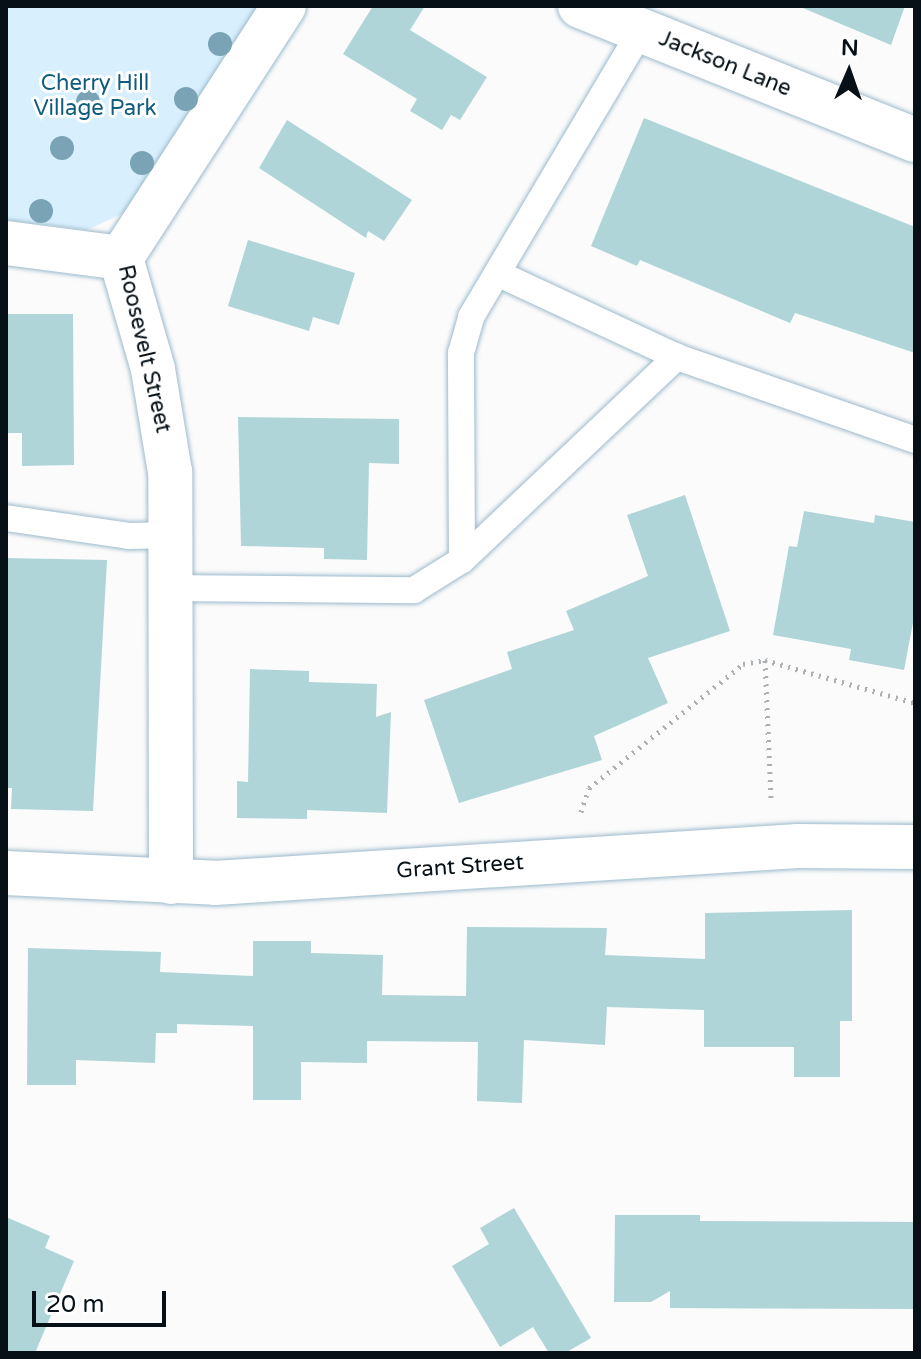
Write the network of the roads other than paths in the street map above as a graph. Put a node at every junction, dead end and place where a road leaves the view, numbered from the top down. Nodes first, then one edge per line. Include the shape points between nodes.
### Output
1 (284, 6) edge
2 (580, 6) edge
3 (641, 31) junction
4 (915, 140) edge
5 (6, 243) edge
6 (121, 258) junction
7 (499, 274) junction
8 (677, 357) junction
9 (915, 440) edge
10 (6, 518) edge
11 (170, 535) junction
12 (462, 560) junction
13 (169, 588) junction
14 (915, 847) edge
15 (6, 873) edge
16 (171, 882) junction

1 - 6 street, Roosevelt Street
2 - 3 street, Jackson Lane
3 - 4 street, Jackson Lane
3 - 7 lane
5 - 6 street
6 - 11 street, Roosevelt Street via 153,369 170,472
7 - 8 lane
7 - 12 lane via 471,317 461,353
8 - 9 lane
8 - 12 lane
10 - 11 lane via 129,536
11 - 13 street, Roosevelt Street
12 - 13 lane via 414,590
13 - 16 street, Roosevelt Street
14 - 16 street, Grant Street via 798,846
15 - 16 street, Grant Street

